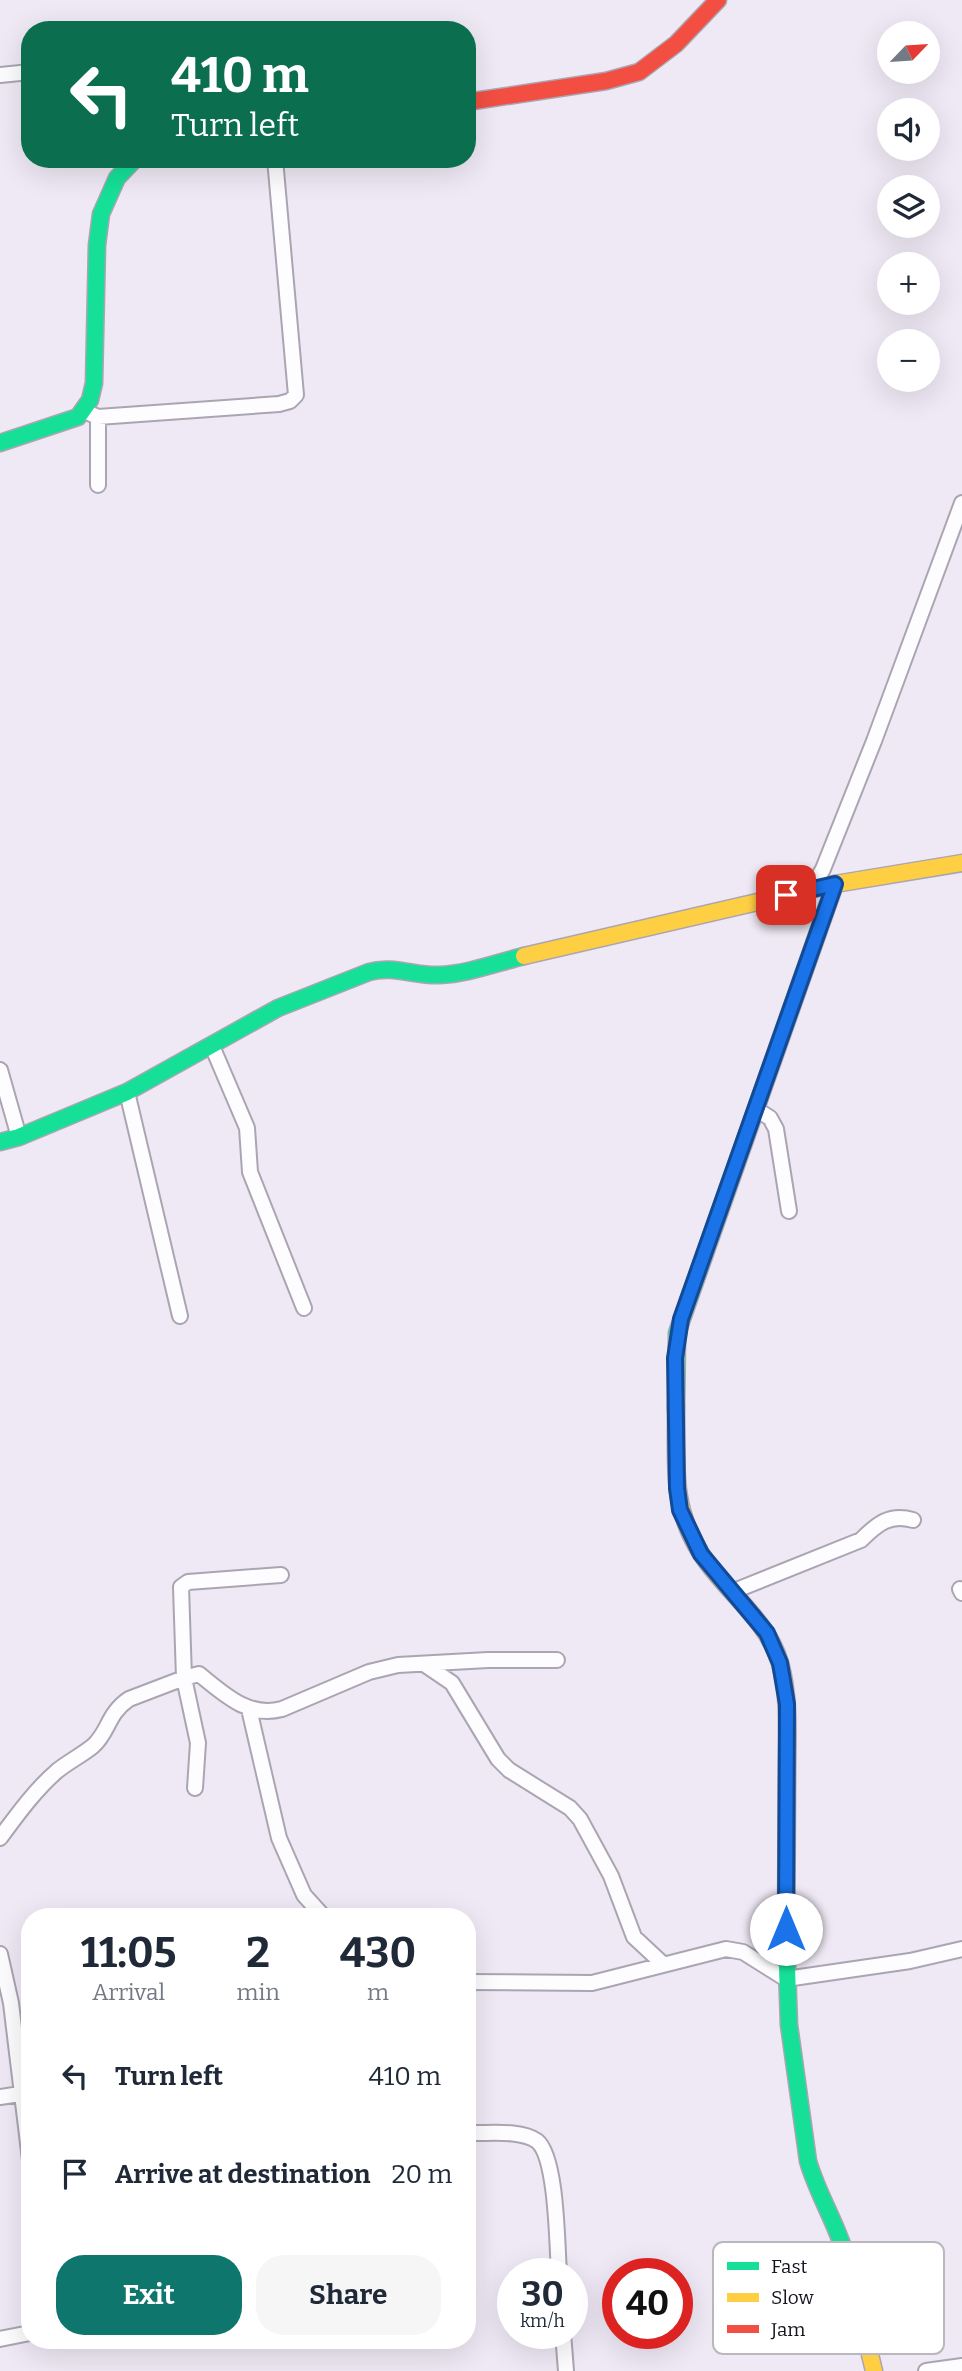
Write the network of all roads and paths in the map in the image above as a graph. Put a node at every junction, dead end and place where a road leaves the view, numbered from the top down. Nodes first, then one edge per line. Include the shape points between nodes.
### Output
1 (718, 0) edge
2 (21, 73) edge
3 (0, 75) edge
4 (476, 101) edge
5 (126, 168) edge
6 (276, 168) edge
7 (91, 414) junction
8 (0, 443) edge
9 (98, 485) dead end
10 (962, 503) edge
11 (962, 863) edge
12 (835, 884) junction
13 (811, 890) junction
14 (212, 1046) junction
15 (0, 1070) edge
16 (127, 1092) junction
17 (756, 1109) junction
18 (19, 1137) junction
19 (0, 1142) edge
20 (789, 1211) dead end
21 (304, 1308) dead end
22 (180, 1315) dead end
23 (913, 1520) dead end
24 (281, 1575) dead end
25 (734, 1591) junction
26 (557, 1660) dead end
27 (424, 1664) junction
28 (184, 1678) junction
29 (249, 1709) junction
30 (195, 1788) dead end
31 (0, 1838) edge
32 (316, 1908) edge
33 (962, 1949) edge
34 (0, 1954) edge
35 (663, 1964) junction
36 (786, 1979) junction
37 (476, 1982) edge
38 (20, 2094) junction
39 (0, 2097) edge
40 (21, 2101) edge
41 (476, 2133) edge
42 (841, 2242) edge
43 (558, 2258) edge
44 (21, 2335) edge
45 (0, 2339) edge
46 (564, 2349) edge
47 (962, 2366) edge
48 (566, 2371) edge
49 (926, 2371) edge

1 - 4 street via 676,44 639,72 606,82
2 - 3 street
5 - 7 street via 107,195 101,214
6 - 7 street via 296,396 279,404
7 - 8 street
7 - 9 street
10 - 13 street via 874,741
11 - 12 street
12 - 13 street
12 - 17 street
13 - 14 street via 442,975 383,968 278,1009
14 - 16 street
14 - 21 street via 247,1128 250,1172
15 - 18 street
16 - 18 street
16 - 22 street
17 - 20 street via 770,1118 776,1129
17 - 25 street via 681,1319 675,1358 680,1510 701,1554
18 - 19 street
23 - 25 street via 888,1519 861,1540
24 - 28 street via 188,1582 181,1587
25 - 36 street via 767,1633 780,1663 787,1704
26 - 27 street
27 - 29 street via 369,1672 275,1710
27 - 35 street via 452,1683 509,1770 580,1819 611,1876 634,1937
28 - 29 street via 199,1674
28 - 30 street via 198,1744
28 - 31 street via 121,1704 97,1741 56,1772
29 - 32 street via 279,1838 304,1895
33 - 36 street
34 - 38 street via 11,2003
35 - 36 street via 733,1950
35 - 37 street via 592,1983
36 - 42 street via 808,2161
38 - 39 street
38 - 40 street
41 - 43 street via 519,2135 544,2149 552,2183
44 - 45 street
46 - 48 street
47 - 49 street

